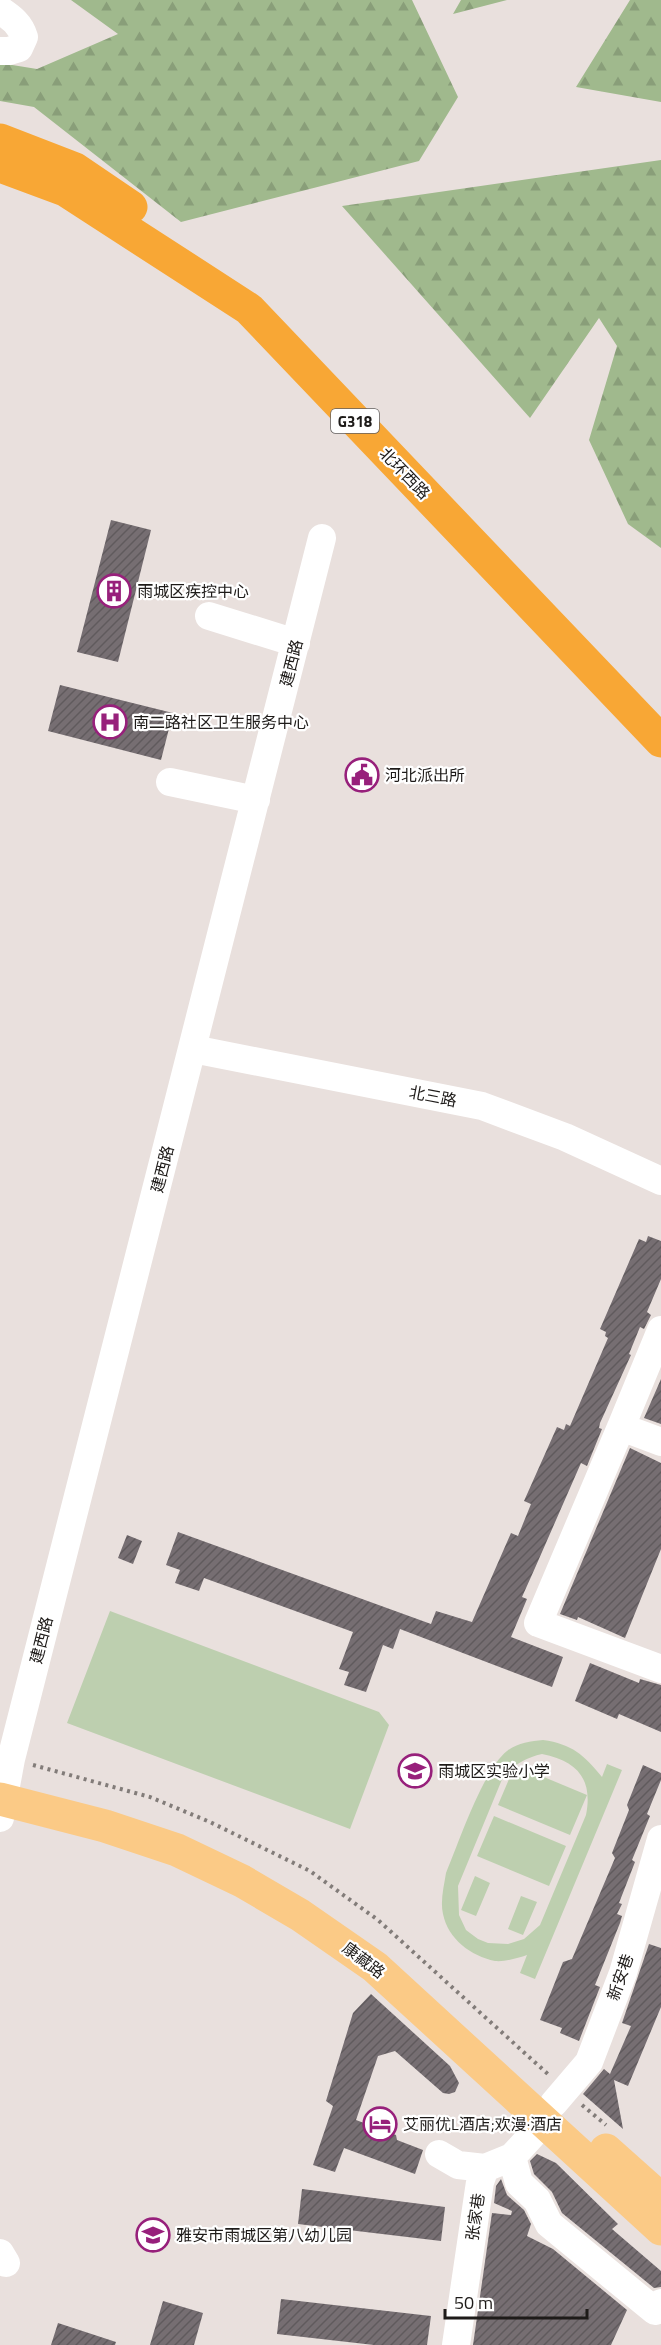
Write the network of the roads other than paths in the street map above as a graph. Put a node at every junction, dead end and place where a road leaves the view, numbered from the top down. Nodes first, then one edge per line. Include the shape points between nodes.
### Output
1 (0, 10) edge
2 (0, 51) edge
3 (0, 140) edge
4 (0, 166) edge
5 (322, 538) dead end
6 (208, 616) dead end
7 (296, 643) junction
8 (661, 711) edge
9 (661, 741) edge
10 (170, 782) dead end
11 (256, 800) junction
12 (192, 1049) junction
13 (661, 1182) edge
14 (661, 1330) edge
15 (621, 1426) junction
16 (661, 1442) edge
17 (661, 1669) edge
18 (2, 1796) edge
19 (661, 1839) edge
20 (549, 2112) junction
21 (512, 2157) junction
22 (661, 2199) edge
23 (661, 2229) edge
24 (661, 2303) edge
25 (456, 2345) edge

1 - 2 street via 15,20 24,37 19,48
3 - 8 highway, 北环西路 / G318 via 75,169 255,291
4 - 9 highway, 北环西路 / G318 via 64,190 249,309
5 - 7 street, 建西路
6 - 7 street
7 - 11 street, 建西路
10 - 11 street
11 - 12 street, 建西路
12 - 13 street, 北三路 via 482,1106 565,1137
12 - 18 street, 建西路
14 - 15 street
15 - 16 street
15 - 17 street via 538,1623
18 - 20 main road, 康藏路 via 177,1850 242,1881 375,1967
19 - 20 street, 新安巷 via 623,1973 589,2062
20 - 21 street, 张家巷
20 - 22 main road, 康藏路
20 - 23 main road, 康藏路 via 637,2209
21 - 24 street via 519,2183 537,2200 549,2224 655,2311
21 - 25 street, 张家巷 via 458,2164 480,2182

